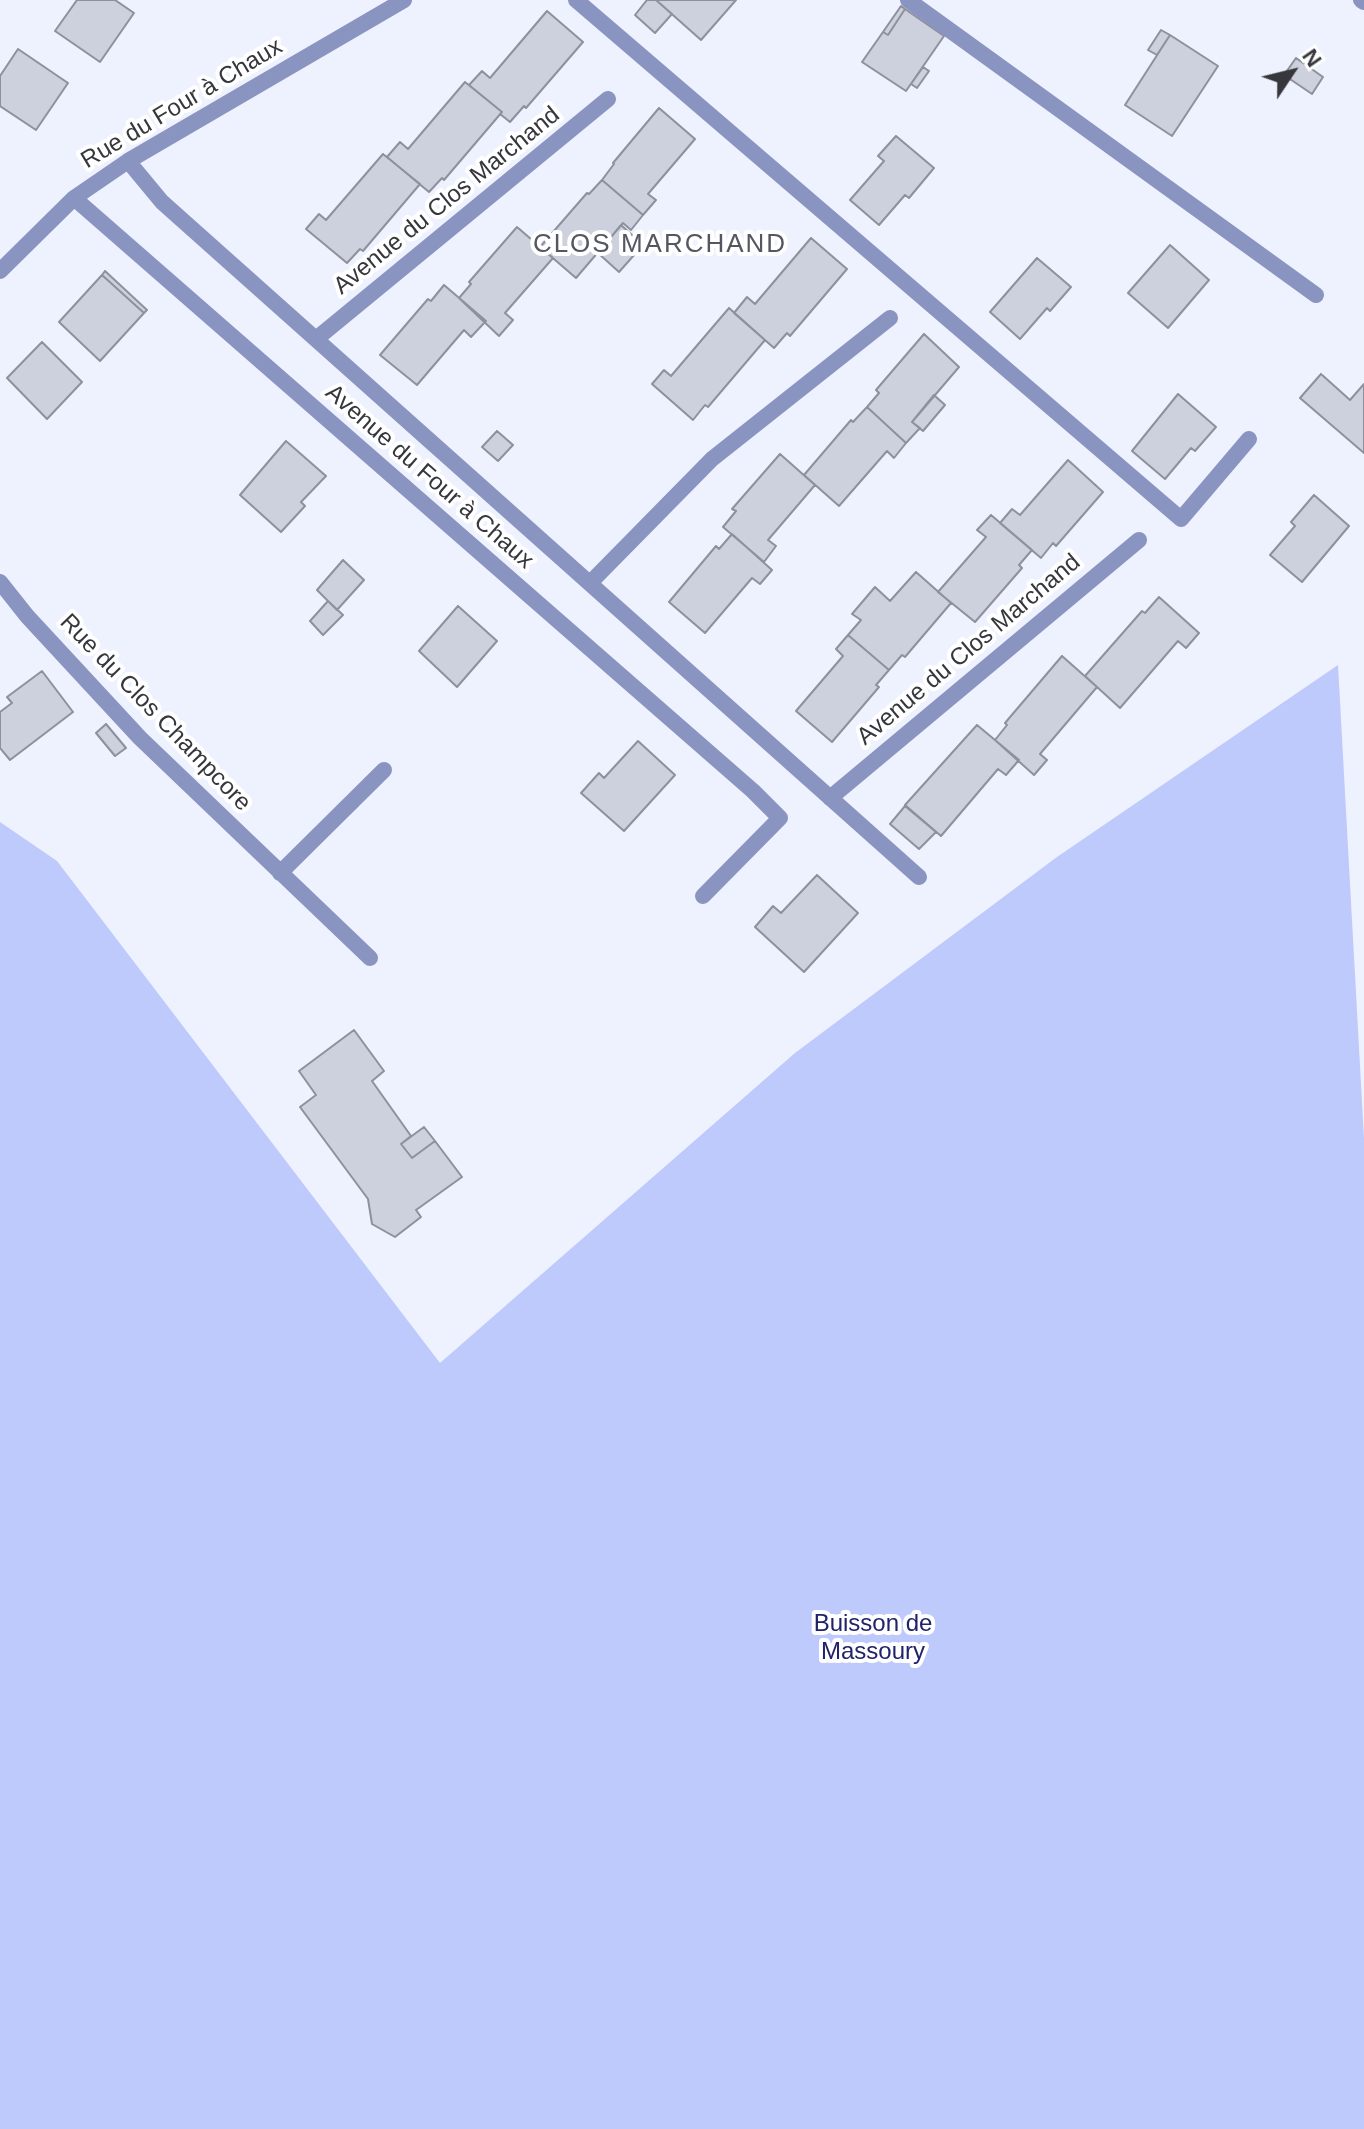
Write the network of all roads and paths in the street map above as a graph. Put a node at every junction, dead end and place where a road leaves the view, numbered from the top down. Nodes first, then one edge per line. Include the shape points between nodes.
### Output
1 (404, 0) edge
2 (576, 0) edge
3 (908, 0) edge
4 (608, 99) dead end
5 (128, 161) junction
6 (74, 198) junction
7 (0, 271) edge
8 (1316, 295) dead end
9 (890, 318) dead end
10 (316, 339) junction
11 (1249, 439) dead end
12 (1139, 540) dead end
13 (0, 582) edge
14 (590, 583) junction
15 (384, 770) dead end
16 (830, 798) junction
17 (280, 873) junction
18 (919, 877) dead end
19 (703, 896) dead end
20 (370, 958) dead end

1 - 5 street, Rue du Four à Chaux
2 - 11 street via 1181,519
3 - 8 street
4 - 10 street, Avenue du Clos Marchand
5 - 6 street, Rue du Four à Chaux
5 - 10 street via 162,202
6 - 7 street, Rue du Four à Chaux
6 - 19 street, Avenue du Four à Chaux via 780,818
9 - 14 street via 712,459
10 - 14 street
12 - 16 street, Avenue du Clos Marchand
13 - 17 street, Rue du Clos Champcore via 140,738
14 - 16 street
15 - 17 street
16 - 18 street
17 - 20 street, Rue du Clos Champcore

